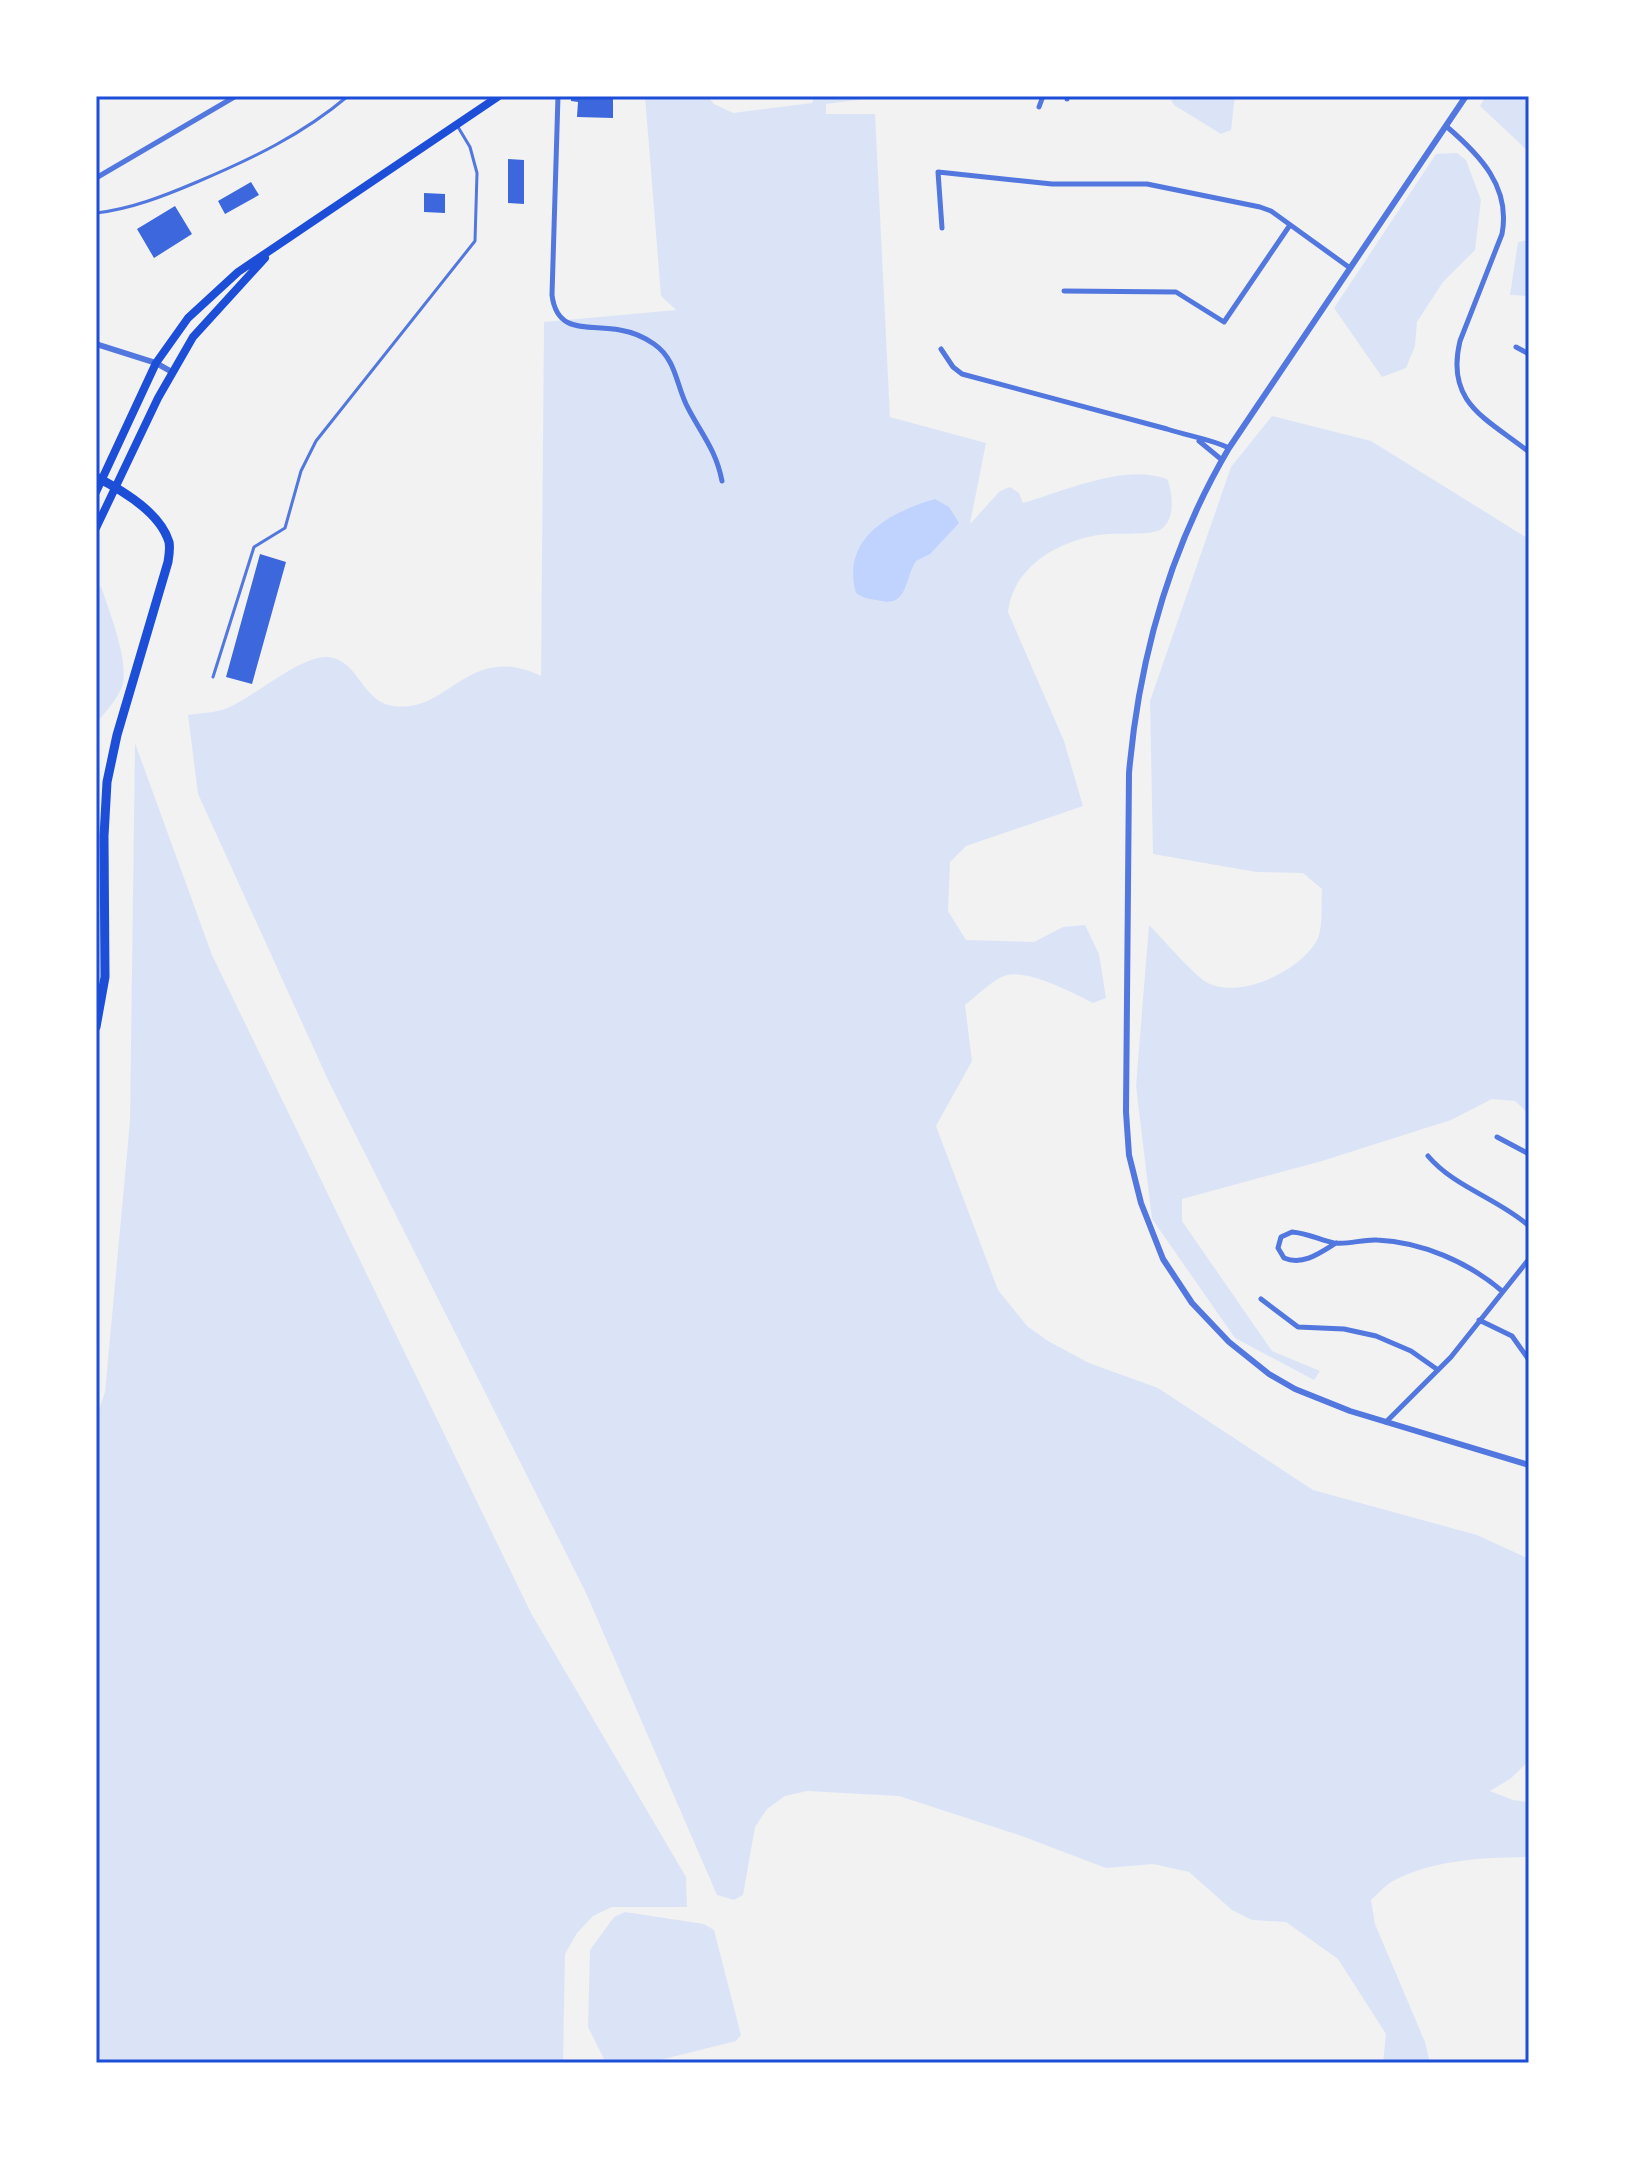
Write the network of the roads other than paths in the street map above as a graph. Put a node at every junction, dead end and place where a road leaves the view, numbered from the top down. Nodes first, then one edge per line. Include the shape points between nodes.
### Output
1 (236, 96) edge
2 (348, 96) edge
3 (499, 96) edge
4 (558, 96) edge
5 (1043, 96) edge
6 (1466, 96) edge
7 (1039, 107) dead end
8 (456, 124) junction
9 (1446, 126) junction
10 (96, 178) edge
11 (96, 213) edge
12 (1290, 225) junction
13 (942, 228) dead end
14 (270, 251) junction
15 (1350, 268) junction
16 (1064, 291) dead end
17 (96, 344) edge
18 (1516, 347) dead end
19 (941, 349) dead end
20 (1529, 354) edge
21 (156, 363) junction
22 (172, 372) junction
23 (1198, 440) junction
24 (1229, 448) junction
25 (1529, 452) edge
26 (1222, 460) junction
27 (99, 478) edge
28 (722, 481) dead end
29 (115, 486) junction
30 (96, 492) edge
31 (96, 528) edge
32 (213, 677) dead end
33 (96, 1027) edge
34 (1497, 1137) dead end
35 (1529, 1154) edge
36 (1428, 1156) dead end
37 (1529, 1226) edge
38 (1336, 1243) junction
39 (1529, 1259) edge
40 (1502, 1291) junction
41 (1261, 1299) dead end
42 (1479, 1320) junction
43 (1529, 1360) edge
44 (1438, 1370) junction
45 (1386, 1422) junction
46 (1529, 1465) edge

1 - 10 street
2 - 11 lane via 280,143 225,171 157,199
3 - 8 main road
4 - 28 street via 554,308 574,326 619,329 657,346 676,371 688,407 717,458
5 - 7 street
6 - 9 street
8 - 14 main road
8 - 32 lane via 477,173 475,241 316,441 301,471 285,528 254,547
9 - 15 street
9 - 25 street via 1477,155 1505,204 1502,234 1460,341 1458,386 1473,408
12 - 13 street via 1260,207 1159,185 1052,184 938,172
12 - 15 street
12 - 16 street via 1224,322 1176,292
14 - 21 main road via 188,318
14 - 22 main road via 193,337
15 - 24 street
17 - 21 street
18 - 20 street
19 - 23 street via 962,374
21 - 22 street
21 - 27 main road
22 - 29 main road
23 - 24 street
23 - 26 street
24 - 26 street
26 - 45 street via 1189,526 1154,621 1133,722 1127,881 1129,1155 1163,1259 1212,1325 1248,1358 1295,1389
27 - 29 highway
27 - 30 main road
29 - 31 main road
29 - 33 highway via 155,518 169,543 107,782 105,977
34 - 35 street
36 - 37 street
38 - 38 street via 1292,1232 1281,1237 1278,1248 1284,1258 1295,1261
38 - 40 street via 1378,1240 1419,1247 1463,1265
39 - 40 street
40 - 42 street
41 - 44 street via 1298,1327 1376,1336
42 - 43 street via 1512,1336
42 - 44 street
44 - 45 street
45 - 46 street

